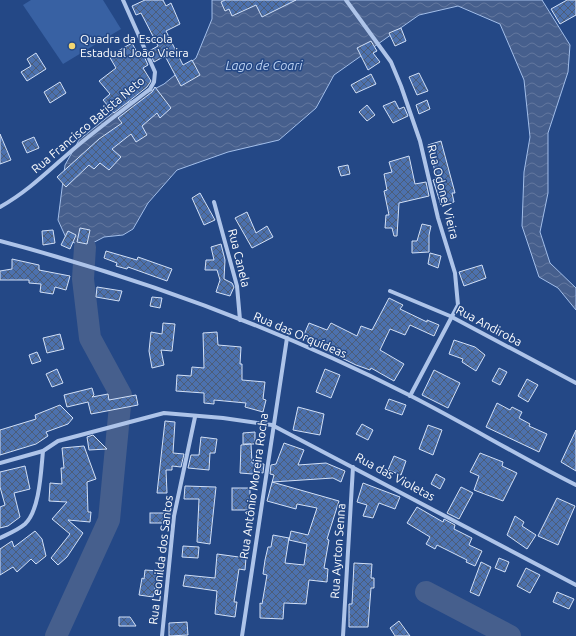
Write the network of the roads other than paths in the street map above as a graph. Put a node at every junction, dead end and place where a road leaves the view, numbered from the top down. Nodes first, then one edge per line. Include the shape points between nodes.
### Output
1 (123, 0) edge
2 (346, 0) edge
3 (214, 202) dead end
4 (0, 207) edge
5 (0, 241) edge
6 (390, 291) dead end
7 (450, 316) junction
8 (240, 320) junction
9 (287, 338) junction
10 (576, 383) edge
11 (410, 396) junction
12 (195, 417) junction
13 (272, 425) junction
14 (43, 451) junction
15 (0, 463) edge
16 (353, 467) junction
17 (576, 485) edge
18 (0, 538) edge
19 (576, 585) edge
20 (162, 636) edge
21 (242, 636) edge
22 (343, 636) edge

1 - 4 street, Rua Francisco Batista Neto via 155,72 150,89 11,201
2 - 7 street, Rua Odonel Vieira via 392,62 420,141 438,218 455,273 458,305
3 - 8 street, Rua Canela via 237,286
5 - 8 street, Rua das Orquídeas via 58,256 156,287
6 - 7 street, Rua Andiroba
7 - 10 street, Rua Andiroba
7 - 11 street, Rua Odonel Vieira
8 - 9 street, Rua das Orquídeas
9 - 11 street, Rua das Orquídeas
9 - 13 street, Rua Antônio Moreira Rocha
11 - 17 street, Rua das Orquídeas
12 - 13 street, Rua das Violetas
12 - 14 street, Rua das Violetas via 164,413 58,441
12 - 20 street, Rua Leonilda dos Santos via 174,516
13 - 16 street, Rua das Violetas
13 - 21 street, Rua Antônio Moreira Rocha
14 - 15 street
14 - 18 street via 32,512 26,523
16 - 19 street, Rua das Violetas
16 - 22 street, Rua Ayrton Senna

